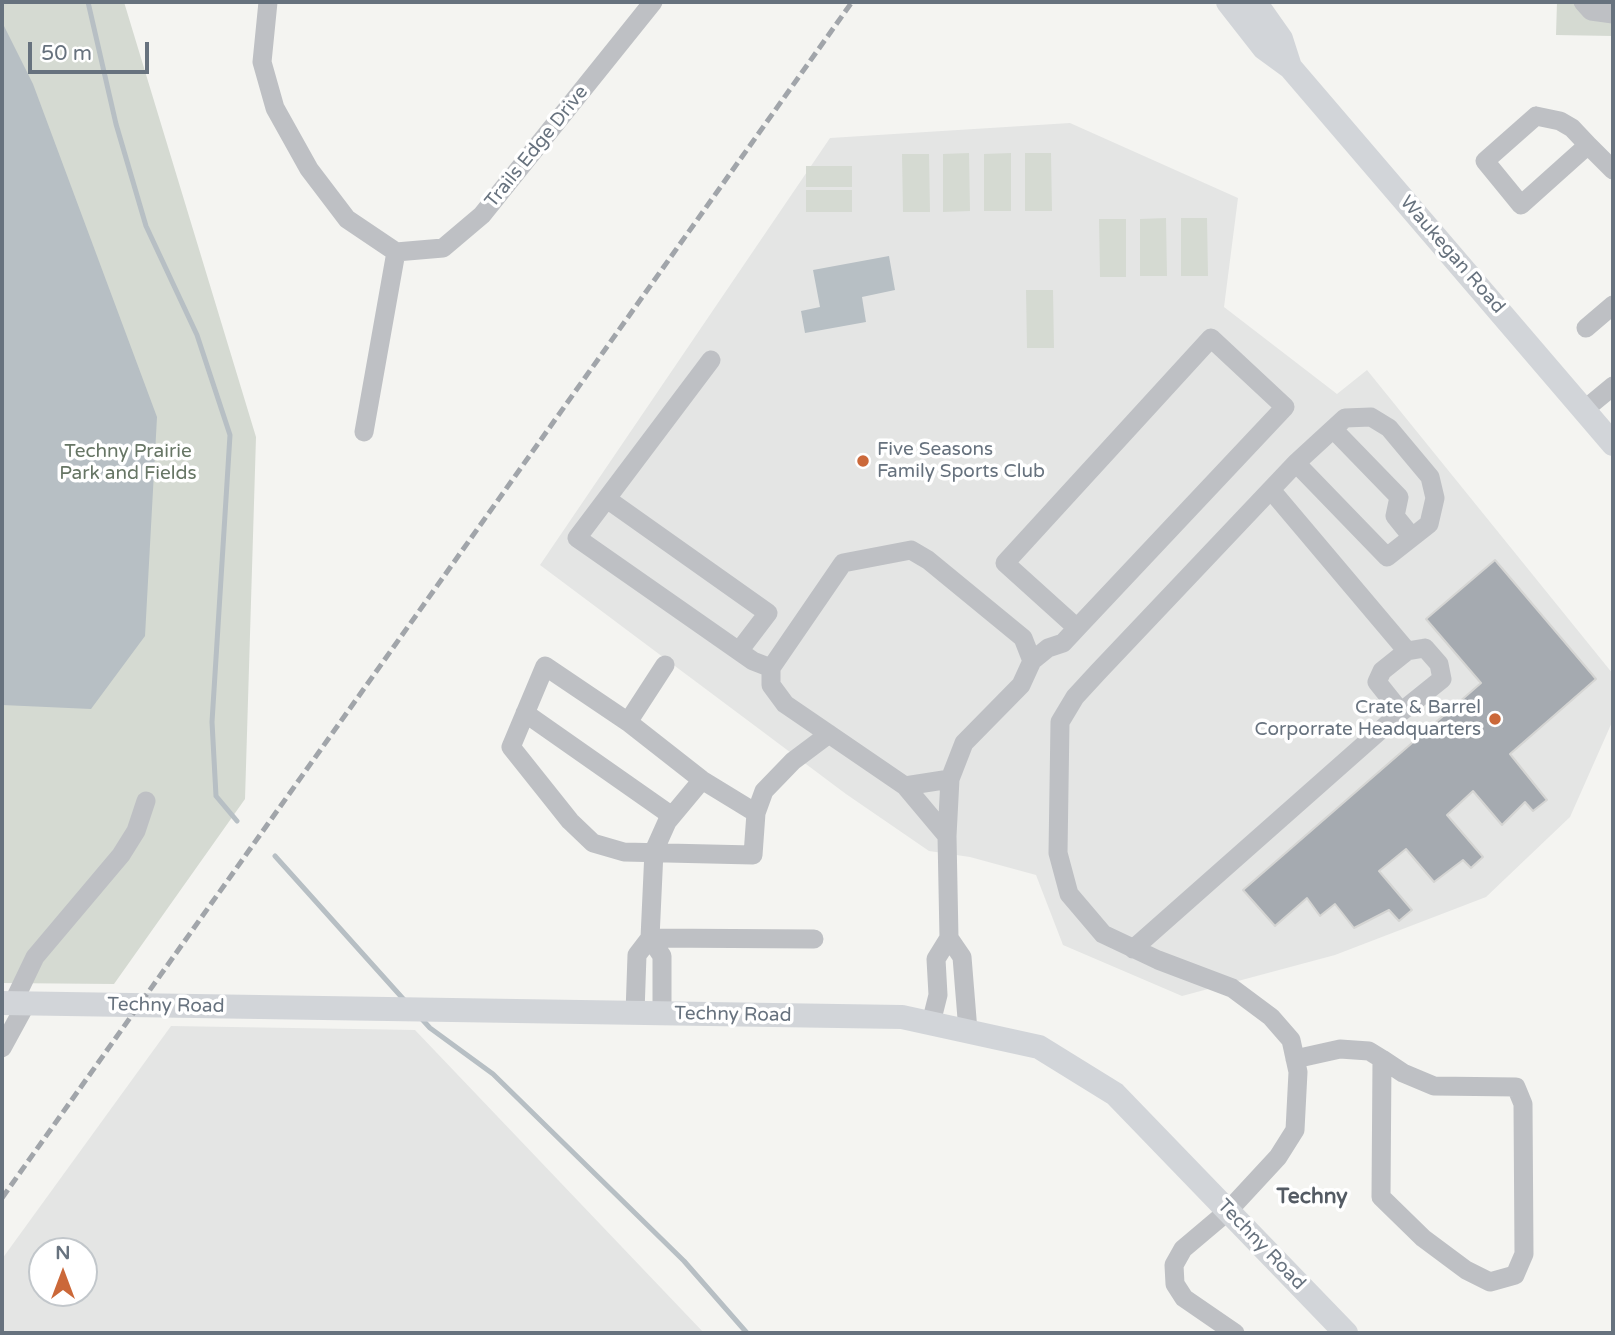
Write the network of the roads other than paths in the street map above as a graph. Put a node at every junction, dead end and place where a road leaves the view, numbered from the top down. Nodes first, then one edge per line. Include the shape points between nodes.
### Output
1 (268, 2) edge
2 (653, 2) edge
3 (1228, 2) edge
4 (1255, 2) edge
5 (1583, 2) edge
6 (1613, 14) edge
7 (1290, 66) junction
8 (1588, 145) junction
9 (1613, 170) edge
10 (396, 252) junction
11 (1613, 305) edge
12 (1586, 328) dead end
13 (712, 360) dead end
14 (1613, 386) edge
15 (1584, 410) junction
16 (1333, 429) junction
17 (364, 432) dead end
18 (1610, 435) edge
19 (1296, 463) junction
20 (1271, 489) junction
21 (607, 499) junction
22 (1412, 537) junction
23 (1077, 628) junction
24 (739, 651) junction
25 (1407, 651) junction
26 (1032, 661) junction
27 (665, 666) dead end
28 (771, 668) junction
29 (1401, 712) junction
30 (526, 713) junction
31 (628, 722) junction
32 (829, 734) junction
33 (950, 779) junction
34 (702, 780) junction
35 (905, 786) junction
36 (146, 801) dead end
37 (756, 813) junction
38 (672, 816) junction
39 (947, 836) junction
40 (654, 851) junction
41 (650, 938) junction
42 (949, 938) junction
43 (814, 939) dead end
44 (1133, 949) junction
45 (14, 1003) edge
46 (635, 1013) junction
47 (662, 1014) junction
48 (931, 1023) junction
49 (968, 1031) junction
50 (2, 1048) edge
51 (1295, 1059) junction
52 (1382, 1059) junction
53 (1228, 1211) junction
54 (1235, 1333) edge
55 (1346, 1333) edge

1 - 10 street via 262,62 275,108 309,169 347,219
2 - 10 street, Trails Edge Drive via 482,215 443,248
3 - 7 main road, Waukegan Road via 1264,48
4 - 7 main road, Waukegan Road via 1281,39
5 - 6 street via 1591,11
7 - 15 main road, Waukegan Road
8 - 8 street via 1560,121 1536,116 1485,162 1521,205
8 - 9 street
10 - 17 street
11 - 12 street
13 - 21 street
14 - 15 street
15 - 18 main road, Waukegan Road
16 - 19 street
16 - 22 street via 1399,497 1395,516
16 - 22 street via 1345,418 1371,417 1389,428 1430,477 1435,498 1429,524
19 - 20 street
19 - 22 street via 1387,557
20 - 25 street
20 - 44 street via 1075,697 1060,722 1058,853 1069,894 1103,934
21 - 24 street via 768,612
21 - 24 street via 577,538
23 - 23 street via 1285,407 1211,338 1005,564
23 - 26 street via 1063,643
24 - 28 street
25 - 29 street via 1382,671 1377,682
25 - 29 street via 1424,648 1439,664 1442,679
26 - 28 street via 1023,638 911,550 843,564
26 - 33 street via 1021,685 964,743
27 - 31 street
28 - 32 street via 771,685 785,704
29 - 44 street
30 - 31 street via 545,666
30 - 38 street
30 - 40 street via 511,747 570,821 593,843 624,852
31 - 34 street
32 - 35 street
32 - 37 street via 793,761 764,792
33 - 35 street
33 - 39 street
34 - 37 street
34 - 38 street
35 - 39 street
36 - 45 street via 136,831 121,855 35,957
37 - 40 street via 753,855
38 - 40 street
39 - 42 street
40 - 41 street
41 - 43 street
41 - 46 street via 636,955
41 - 47 street via 662,956
42 - 48 street via 936,959 938,995
42 - 49 street via 962,957
44 - 51 street via 1232,988 1271,1017 1291,1040
45 - 46 main road, Techny Road
45 - 50 street
46 - 47 main road, Techny Road
47 - 48 main road, Techny Road via 902,1017
48 - 49 main road, Techny Road
49 - 53 main road, Techny Road via 1039,1047 1115,1094
51 - 52 street via 1340,1049 1369,1051
51 - 53 street via 1295,1130 1278,1157
52 - 52 street via 1434,1086 1516,1087 1523,1104 1524,1254 1515,1275 1490,1282 1466,1270 1423,1238 1381,1197
53 - 54 street via 1183,1249 1174,1265 1175,1284 1184,1298
53 - 55 main road, Techny Road

